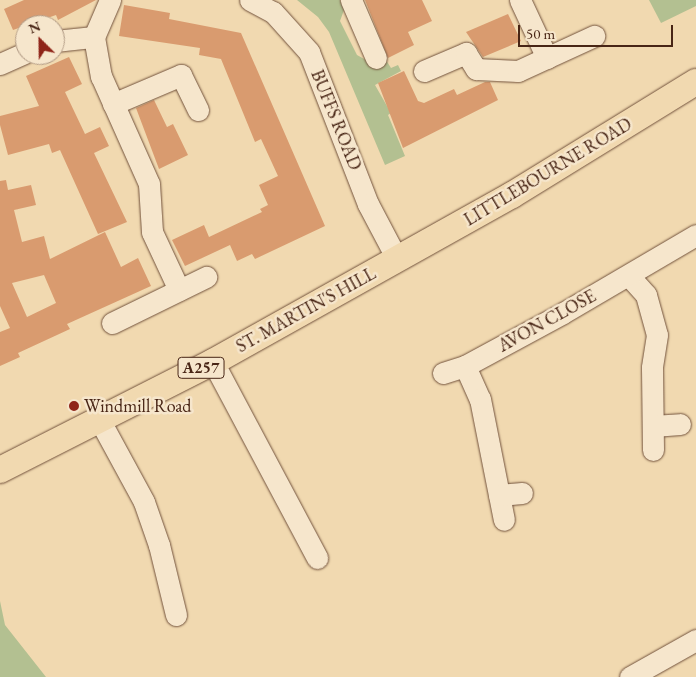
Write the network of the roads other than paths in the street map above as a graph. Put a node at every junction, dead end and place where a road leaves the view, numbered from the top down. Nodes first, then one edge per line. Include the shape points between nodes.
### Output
1 (110, 0) edge
2 (250, 0) edge
3 (351, 0) edge
4 (520, 0) edge
5 (594, 36) dead end
6 (94, 37) junction
7 (65, 40) edge
8 (15, 57) edge
9 (376, 58) dead end
10 (547, 58) junction
11 (0, 64) edge
12 (424, 71) dead end
13 (696, 82) edge
14 (113, 104) junction
15 (198, 110) dead end
16 (696, 235) edge
17 (397, 259) junction
18 (629, 276) junction
19 (206, 278) dead end
20 (179, 290) junction
21 (112, 323) dead end
22 (213, 362) junction
23 (465, 366) junction
24 (443, 373) dead end
25 (100, 419) junction
26 (680, 424) dead end
27 (653, 426) junction
28 (653, 450) dead end
29 (0, 470) edge
30 (522, 493) dead end
31 (498, 495) junction
32 (504, 520) dead end
33 (317, 558) dead end
34 (176, 615) dead end
35 (696, 640) edge
36 (630, 677) edge

1 - 6 street
2 - 17 street, BUFFS ROAD via 273,12 309,52 368,204
3 - 9 street
4 - 10 street
5 - 10 street
6 - 7 street
6 - 14 street via 101,76
8 - 11 street
10 - 12 street via 518,71 476,69 466,53
13 - 17 main road, LITTLEBOURNE ROAD / A257 via 580,155
14 - 15 street via 181,75
14 - 20 street via 149,184 152,232
16 - 18 street, AVON CLOSE
17 - 22 main road, ST. MARTIN'S HILL / A257
18 - 23 street, AVON CLOSE
18 - 27 street via 646,295 657,335 652,368
19 - 20 street
20 - 21 street
22 - 25 main road, ST. MARTIN'S HILL / A257
22 - 33 street
23 - 24 street, AVON CLOSE
23 - 31 street via 480,399
25 - 29 main road, ST. MARTIN'S HILL / A257
25 - 34 street via 144,502 160,546
26 - 27 street
27 - 28 street
30 - 31 street
31 - 32 street
35 - 36 street

